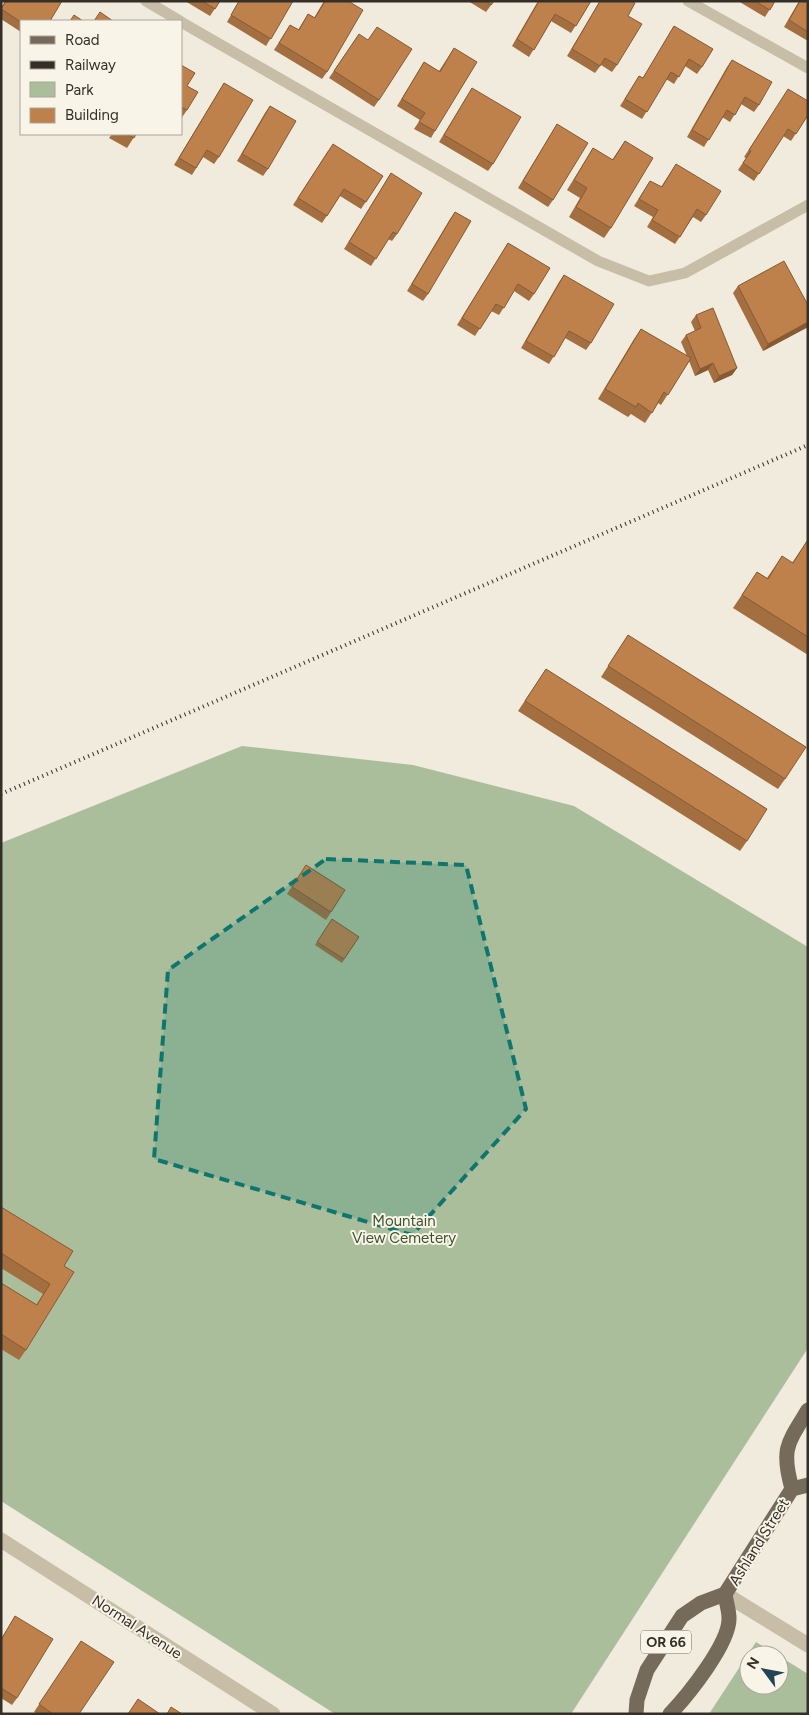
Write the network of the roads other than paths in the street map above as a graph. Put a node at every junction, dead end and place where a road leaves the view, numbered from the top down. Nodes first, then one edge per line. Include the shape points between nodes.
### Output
1 (146, 1) edge
2 (688, 1) edge
3 (178, 20) edge
4 (182, 23) edge
5 (808, 68) edge
6 (808, 204) edge
7 (808, 1410) edge
8 (808, 1485) edge
9 (792, 1489) junction
10 (1, 1540) edge
11 (725, 1594) junction
12 (808, 1645) edge
13 (273, 1714) edge
14 (636, 1714) edge
15 (670, 1714) edge

1 - 3 lane
2 - 5 lane
4 - 6 lane via 598,261 649,281 685,273
7 - 9 main road, Ashland Street via 790,1439 785,1463
8 - 9 main road, Ashland Street
9 - 11 main road, Ashland Street
10 - 13 street, Normal Avenue
11 - 12 street
11 - 14 main road, Ashland Street / OR 66 via 682,1616 647,1670
11 - 15 main road, Ashland Street / OR 66 via 730,1619 723,1641 688,1695

